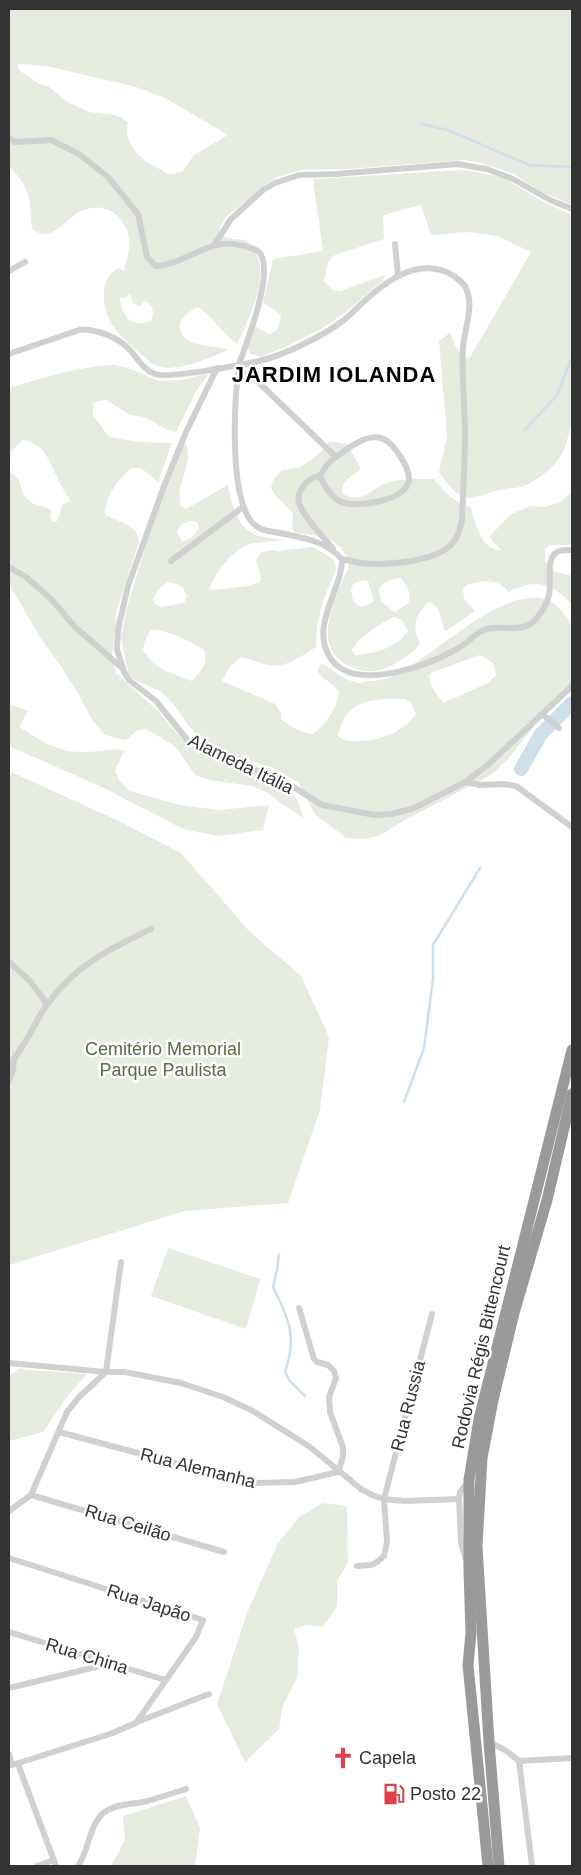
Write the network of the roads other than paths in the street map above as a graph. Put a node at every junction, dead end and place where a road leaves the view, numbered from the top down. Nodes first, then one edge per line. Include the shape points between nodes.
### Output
1 (9, 138) edge
2 (572, 209) edge
3 (395, 244) dead end
4 (214, 245) junction
5 (25, 262) dead end
6 (9, 271) edge
7 (398, 276) junction
8 (9, 354) edge
9 (239, 364) junction
10 (217, 368) junction
11 (238, 373) junction
12 (336, 456) junction
13 (320, 476) junction
14 (243, 507) junction
15 (572, 550) edge
16 (336, 552) junction
17 (342, 559) junction
18 (171, 561) dead end
19 (9, 567) edge
20 (122, 668) junction
21 (572, 686) edge
22 (542, 714) junction
23 (559, 728) dead end
24 (465, 782) junction
25 (572, 827) edge
26 (151, 929) dead end
27 (9, 962) edge
28 (48, 1004) junction
29 (572, 1050) edge
30 (14, 1059) junction
31 (9, 1064) edge
32 (9, 1081) edge
33 (572, 1094) edge
34 (121, 1262) dead end
35 (299, 1308) dead end
36 (432, 1314) dead end
37 (9, 1363) edge
38 (106, 1372) junction
39 (59, 1432) junction
40 (338, 1472) junction
41 (469, 1480) junction
42 (31, 1495) junction
43 (384, 1499) junction
44 (459, 1499) junction
45 (9, 1511) edge
46 (224, 1552) dead end
47 (9, 1558) edge
48 (357, 1566) dead end
49 (469, 1570) junction
50 (9, 1632) edge
51 (109, 1664) junction
52 (164, 1680) junction
53 (9, 1688) edge
54 (209, 1694) dead end
55 (136, 1723) junction
56 (489, 1742) junction
57 (9, 1754) edge
58 (572, 1758) edge
59 (519, 1761) junction
60 (13, 1765) edge
61 (186, 1789) dead end
62 (55, 1863) edge
63 (37, 1866) edge
64 (78, 1866) edge
65 (488, 1866) edge
66 (499, 1866) edge
67 (532, 1866) edge

1 - 4 street via 15,142 51,140 79,154 108,177 138,214 147,257 156,266 166,266
2 - 4 street via 487,169 457,164 299,174 263,190 231,219
3 - 7 street
4 - 9 street via 236,244 257,250 264,265 256,314
5 - 6 street
7 - 9 street via 326,333 274,356
7 - 17 street via 433,267 459,280 468,294 463,346 466,434 462,520 453,543 428,557 383,564
8 - 10 street via 88,329 127,347 147,370 156,375 171,376
9 - 10 street
9 - 11 street
10 - 20 street via 186,432 128,586 118,629
11 - 12 street via 254,378
11 - 14 street via 235,411 237,476
12 - 13 street
12 - 13 street via 359,441 380,436 397,450 409,482 391,499 354,504 335,498
13 - 16 street via 305,484 299,494 299,503
14 - 16 street via 249,519 263,530 301,536
14 - 18 street
15 - 17 street via 556,552 551,558 549,594 542,612 528,626 484,630 463,646 434,661 372,676 354,674 332,661 326,652 324,638 328,604 340,576
16 - 17 street
19 - 20 street, Alameda Itália via 51,599 74,626
20 - 24 street, Alameda Itália via 129,680 156,701 189,742 226,760 279,778 322,805 392,814 414,808
21 - 22 street, Alameda Itália
22 - 23 street
22 - 24 street, Alameda Itália
24 - 25 street via 516,786
26 - 28 street via 113,947 78,970
27 - 28 street
28 - 30 street
29 - 41 highway, Rodovia Régis Bittencourt via 479,1419
30 - 31 street
30 - 32 street
33 - 56 highway, Rodovia Régis Bittencourt via 547,1200 512,1321 482,1458 477,1546
34 - 38 street
35 - 40 street via 314,1359 328,1365 336,1378 329,1397 330,1412 342,1447 343,1457
36 - 43 street, Rua Russia
37 - 38 street
38 - 39 street via 79,1397
38 - 40 street via 125,1372 181,1383 223,1397 253,1411 310,1447
39 - 40 street, Rua Alemanha via 250,1484 295,1482
39 - 42 street
40 - 43 street via 360,1489
41 - 44 street
41 - 49 highway, Rodovia Régis Bittencourt
42 - 45 street
42 - 46 street, Rua Ceilão
43 - 44 street
43 - 48 street, Rua Russia via 387,1541 384,1556 371,1565
44 - 49 street via 461,1543
47 - 52 street, Rua Japão via 203,1620 196,1637
49 - 65 highway, Rodovia Régis Bittencourt via 471,1633 468,1665
50 - 51 street, Rua China
51 - 52 street, Rua China
51 - 53 street
52 - 55 street, Rua Japão
54 - 55 street
55 - 60 street
56 - 59 street
56 - 66 highway, Rodovia Régis Bittencourt
57 - 60 street
58 - 59 street
59 - 67 street
60 - 62 street
61 - 64 street via 104,1812 98,1818
62 - 63 street

